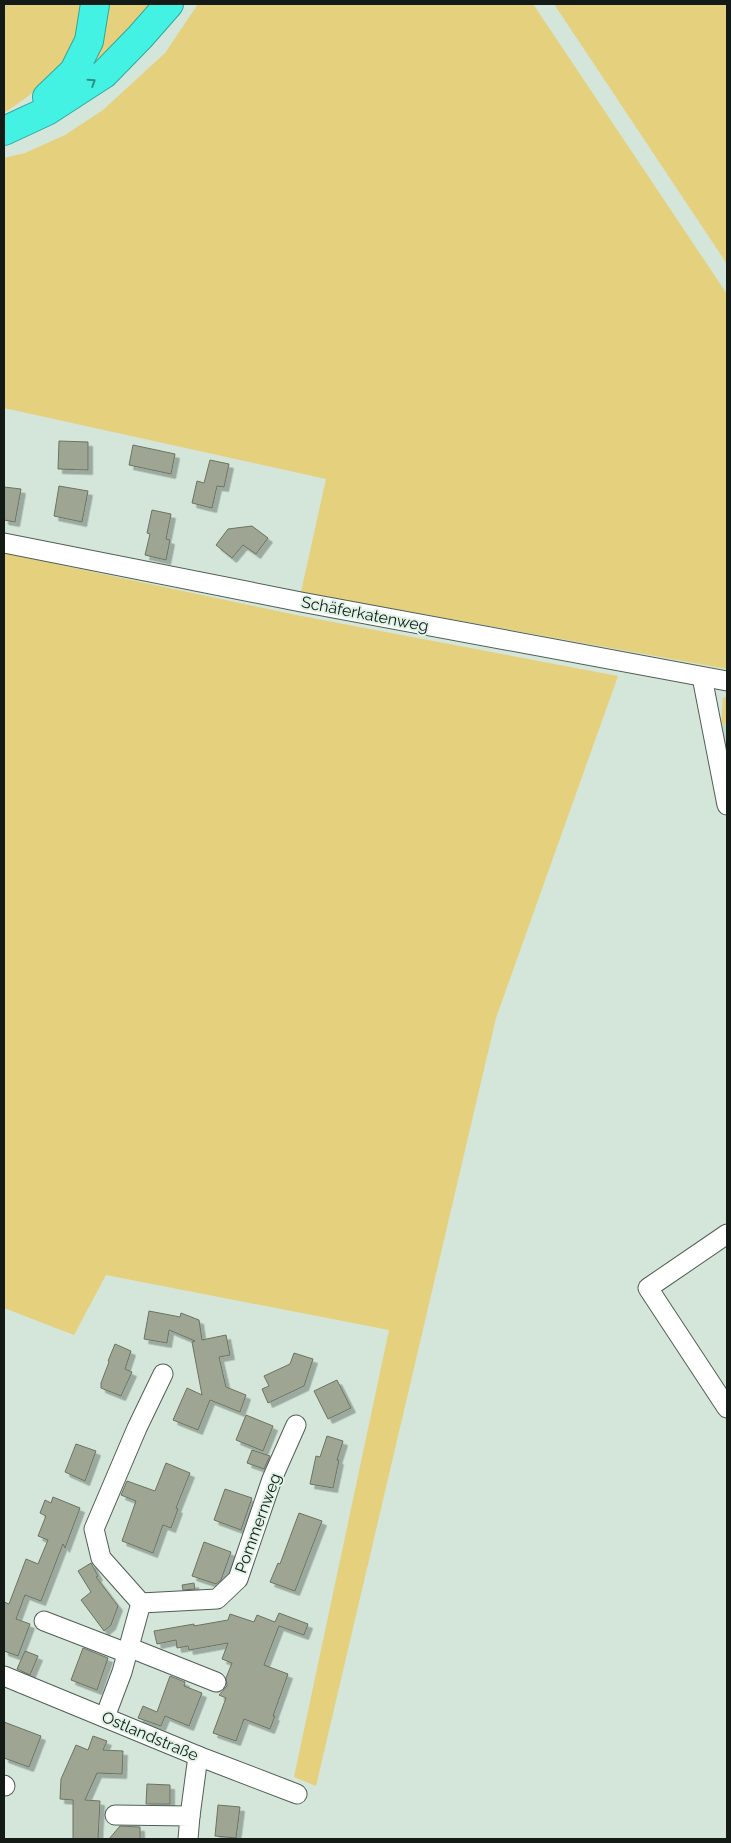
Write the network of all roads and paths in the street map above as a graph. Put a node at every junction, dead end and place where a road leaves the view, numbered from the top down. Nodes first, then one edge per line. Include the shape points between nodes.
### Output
1 (95, 4) edge
2 (169, 4) edge
3 (4, 124) edge
4 (4, 132) edge
5 (4, 543) edge
6 (702, 676) junction
7 (727, 681) edge
8 (727, 805) edge
9 (727, 1234) edge
10 (163, 1374) dead end
11 (727, 1408) edge
12 (296, 1425) dead end
13 (140, 1603) junction
14 (44, 1621) dead end
15 (128, 1650) junction
16 (4, 1676) edge
17 (216, 1682) dead end
18 (105, 1717) junction
19 (198, 1756) junction
20 (296, 1794) dead end
21 (115, 1816) dead end
22 (190, 1816) junction
23 (188, 1839) edge

1 - 3 highway via 89,40 74,71 53,92
4 -> 2 highway via 47,111 104,74
5 - 6 street, Schäferkatenweg
6 - 7 street, Schäferkatenweg
6 - 8 street
9 - 11 street via 648,1288
10 - 13 street via 94,1529 101,1558
12 - 13 street, Pommernweg via 272,1479 238,1579 217,1599
13 - 15 street
14 - 15 street
15 - 17 street
15 - 18 street
16 - 18 street, Ostlandstraße
18 - 19 street, Ostlandstraße
19 - 20 street, Ostlandstraße
19 - 22 street
21 - 22 street
22 - 23 street

